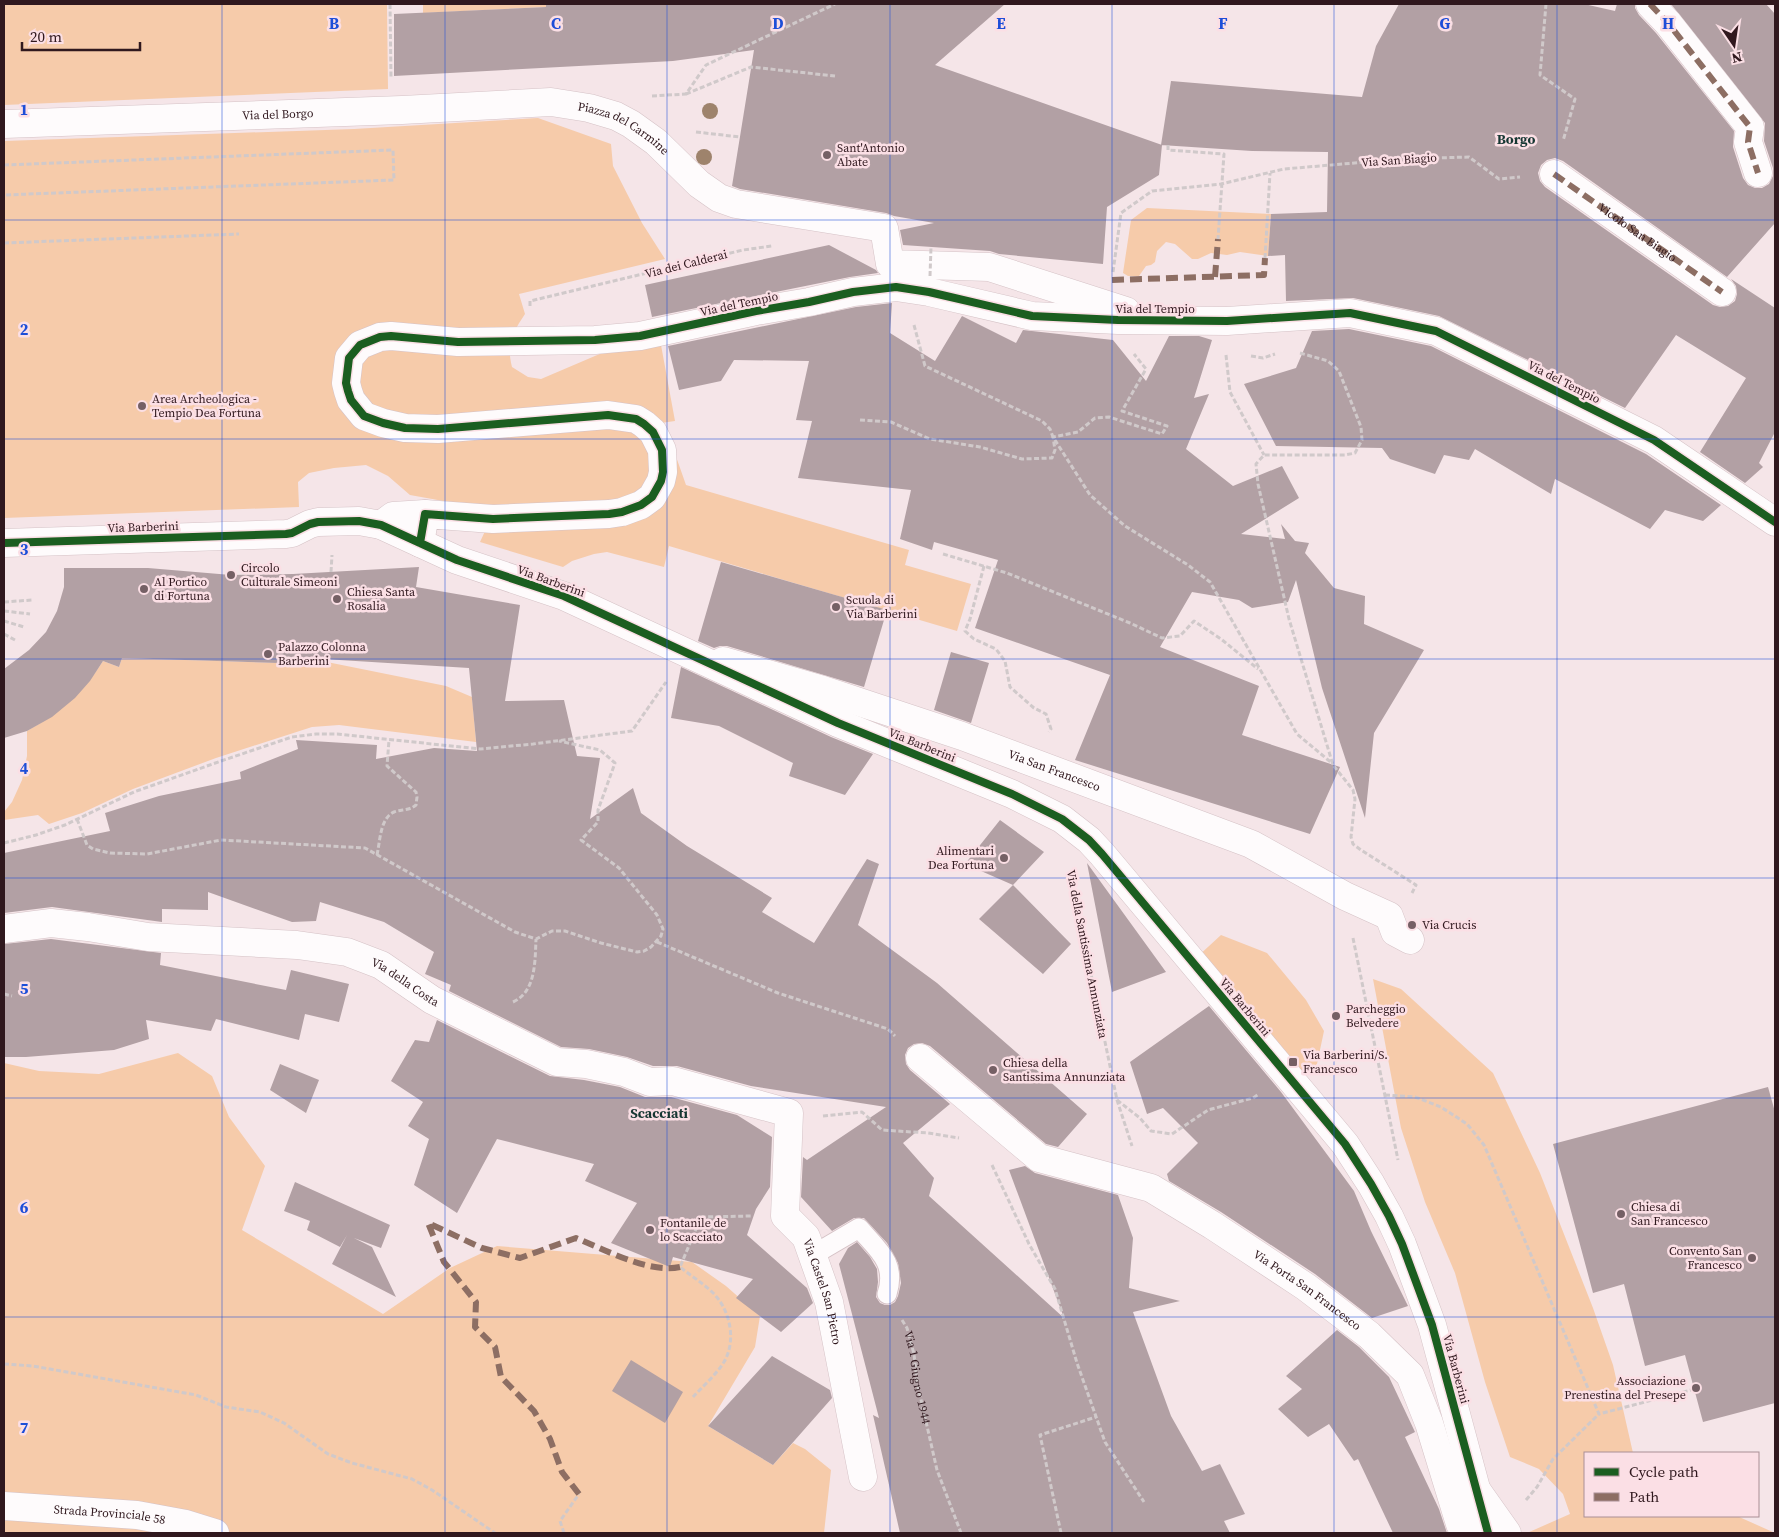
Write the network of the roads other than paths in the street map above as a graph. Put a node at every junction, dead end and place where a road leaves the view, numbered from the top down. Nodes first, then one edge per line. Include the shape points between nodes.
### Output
1 (1650, 4) edge
2 (551, 102) joint
3 (4, 124) edge
4 (1758, 173) dead end
5 (1554, 174) road end
6 (1722, 292) dead end
7 (1155, 321) junction
8 (425, 514) junction
9 (1775, 522) edge
10 (381, 525) junction
11 (4, 543) edge
12 (420, 543) junction
13 (674, 646) junction
14 (4, 929) edge
15 (1402, 936) road end
16 (920, 1058) road end
17 (786, 1216) joint
18 (813, 1255) junction
19 (887, 1294) road end
20 (863, 1477) dead end
21 (4, 1506) edge
22 (1500, 1531) edge
23 (215, 1533) edge
24 (1465, 1533) edge

1 - 4 street via 1750,127 1748,142
2 - 3 street, Via del Borgo
2 - 7 street, Piazza del Carmine via 589,108 631,124 719,198 736,204 884,228 890,264 989,267
5 - 6 street, Vicolo San Biagio
7 - 8 street, Via del Tempio via 1032,316 896,287 853,292 640,336 595,340 458,342 380,337 360,345 349,358 348,392 364,416 406,428 438,429 608,415 636,419 653,432 659,442 664,465 661,481 652,497 641,505 615,513 493,519
7 - 9 street, Via del Tempio via 1227,321 1350,313 1436,330 1654,440
8 - 10 street, Via del Tempio via 393,516
8 - 12 street
10 - 11 street, Via Barberini via 340,521 310,524 286,534
10 - 12 street, Via Barberini
12 - 13 street, Via Barberini via 457,560 564,596
13 - 15 street, Via San Francesco via 962,736 1251,844 1345,896 1389,916
13 - 22 street, Via Barberini via 838,723 1012,794 1062,819 1089,840 1345,1144 1367,1177 1402,1244 1432,1325 1478,1492
14 - 17 street, Via della Costa via 50,923 148,937 297,944 347,952 380,965 432,1000 557,1062 624,1072 650,1082 673,1081 789,1113
16 - 24 street, Via Porta San Francesco via 1039,1158 1151,1188 1306,1287 1368,1335 1410,1375 1430,1423
17 - 18 street, Via Castel San Pietro via 806,1237
18 - 19 lane via 859,1228 887,1260 891,1277
18 - 20 street, Via Castel San Pietro via 829,1302
21 - 23 street, Strada Provinciale 58 via 137,1515

